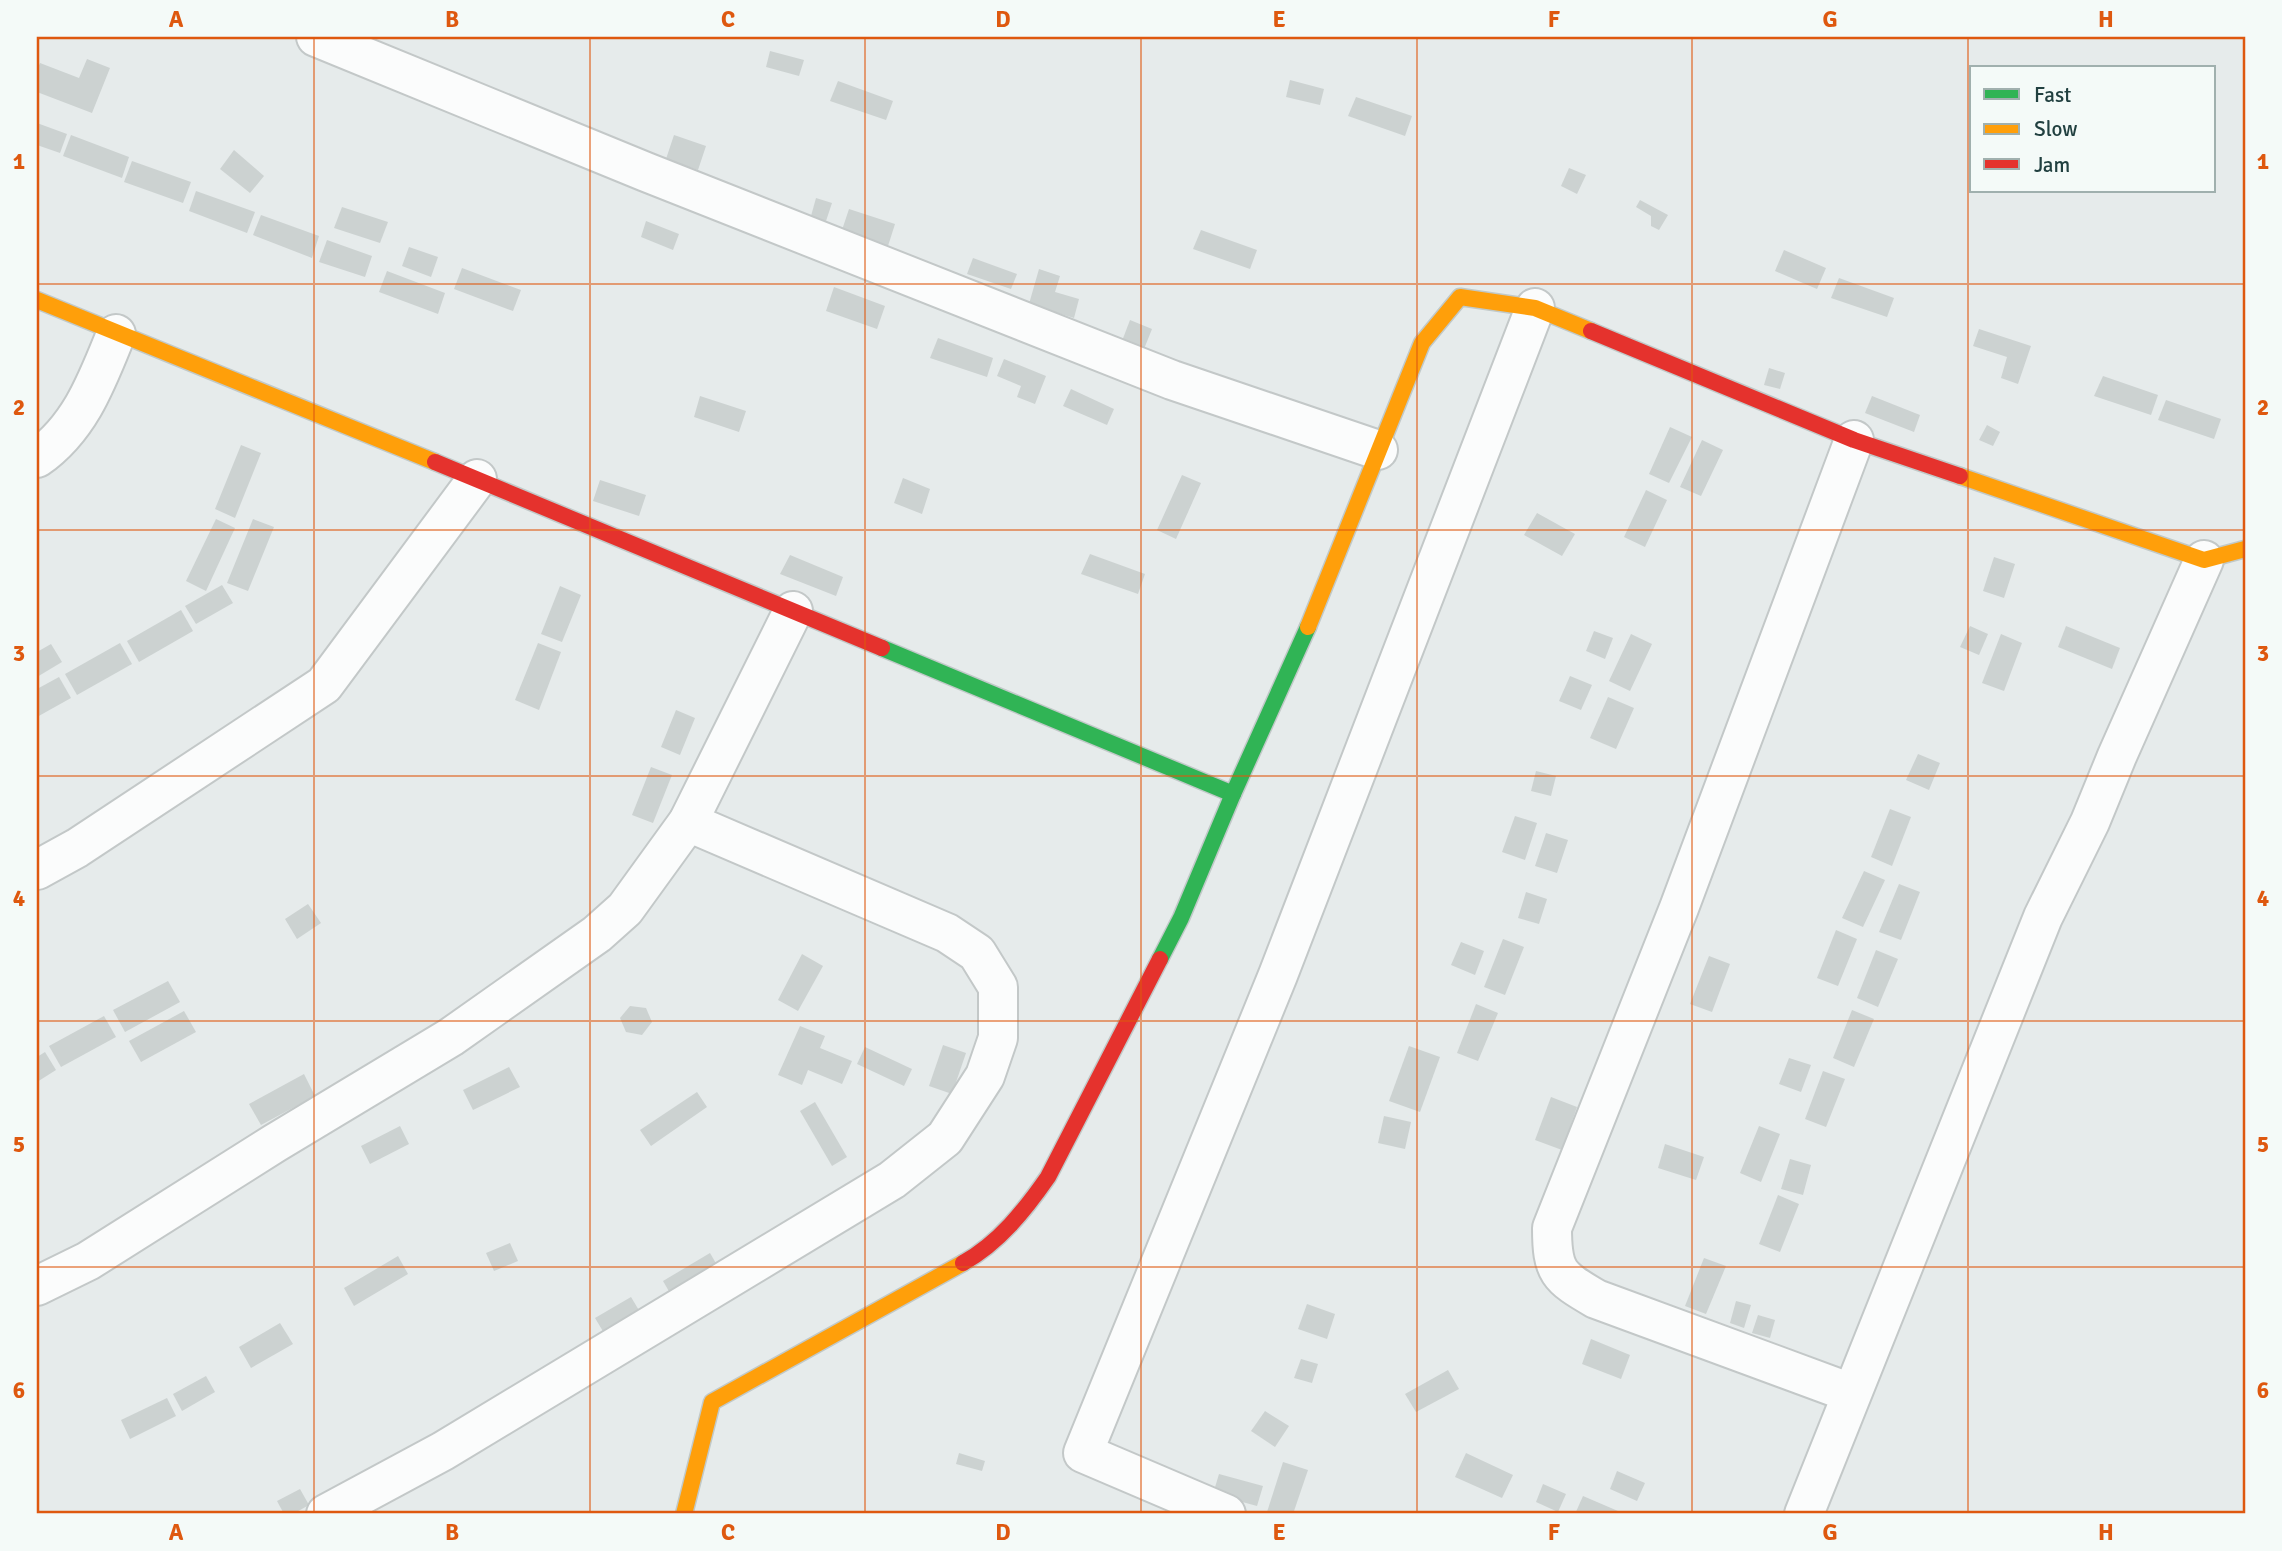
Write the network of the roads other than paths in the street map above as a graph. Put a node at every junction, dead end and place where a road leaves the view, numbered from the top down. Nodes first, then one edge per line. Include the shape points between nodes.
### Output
1 (316, 37) edge
2 (37, 300) edge
3 (1535, 308) junction
4 (116, 334) junction
5 (1854, 440) junction
6 (1378, 450) junction
7 (37, 458) edge
8 (477, 479) junction
9 (2245, 549) edge
10 (2204, 560) junction
11 (793, 611) junction
12 (1233, 794) junction
13 (688, 822) junction
14 (37, 870) edge
15 (37, 1286) edge
16 (1851, 1393) junction
17 (326, 1514) edge
18 (684, 1514) edge
19 (1226, 1514) edge
20 (1804, 1514) edge

1 - 6 street via 1171,380
2 - 4 street
3 - 5 street
3 - 6 street via 1460,297 1422,343
3 - 19 street via 1278,975 1083,1453
4 - 7 street via 81,413
4 - 8 street
5 - 10 street
5 - 16 street via 1679,908 1552,1228 1552,1256 1559,1271 1596,1299
6 - 12 street via 1316,610
8 - 11 street
8 - 14 street via 324,685
9 - 10 street
10 - 16 street via 2090,822 2043,917
11 - 12 street
11 - 13 street
12 - 18 street via 1181,918 1048,1177 1028,1206 970,1259 712,1402
13 - 15 street via 625,909 597,934 451,1037 88,1261
13 - 17 street via 947,933 977,953 999,987 998,1038 985,1076 946,1138 892,1180 443,1451
16 - 20 street

